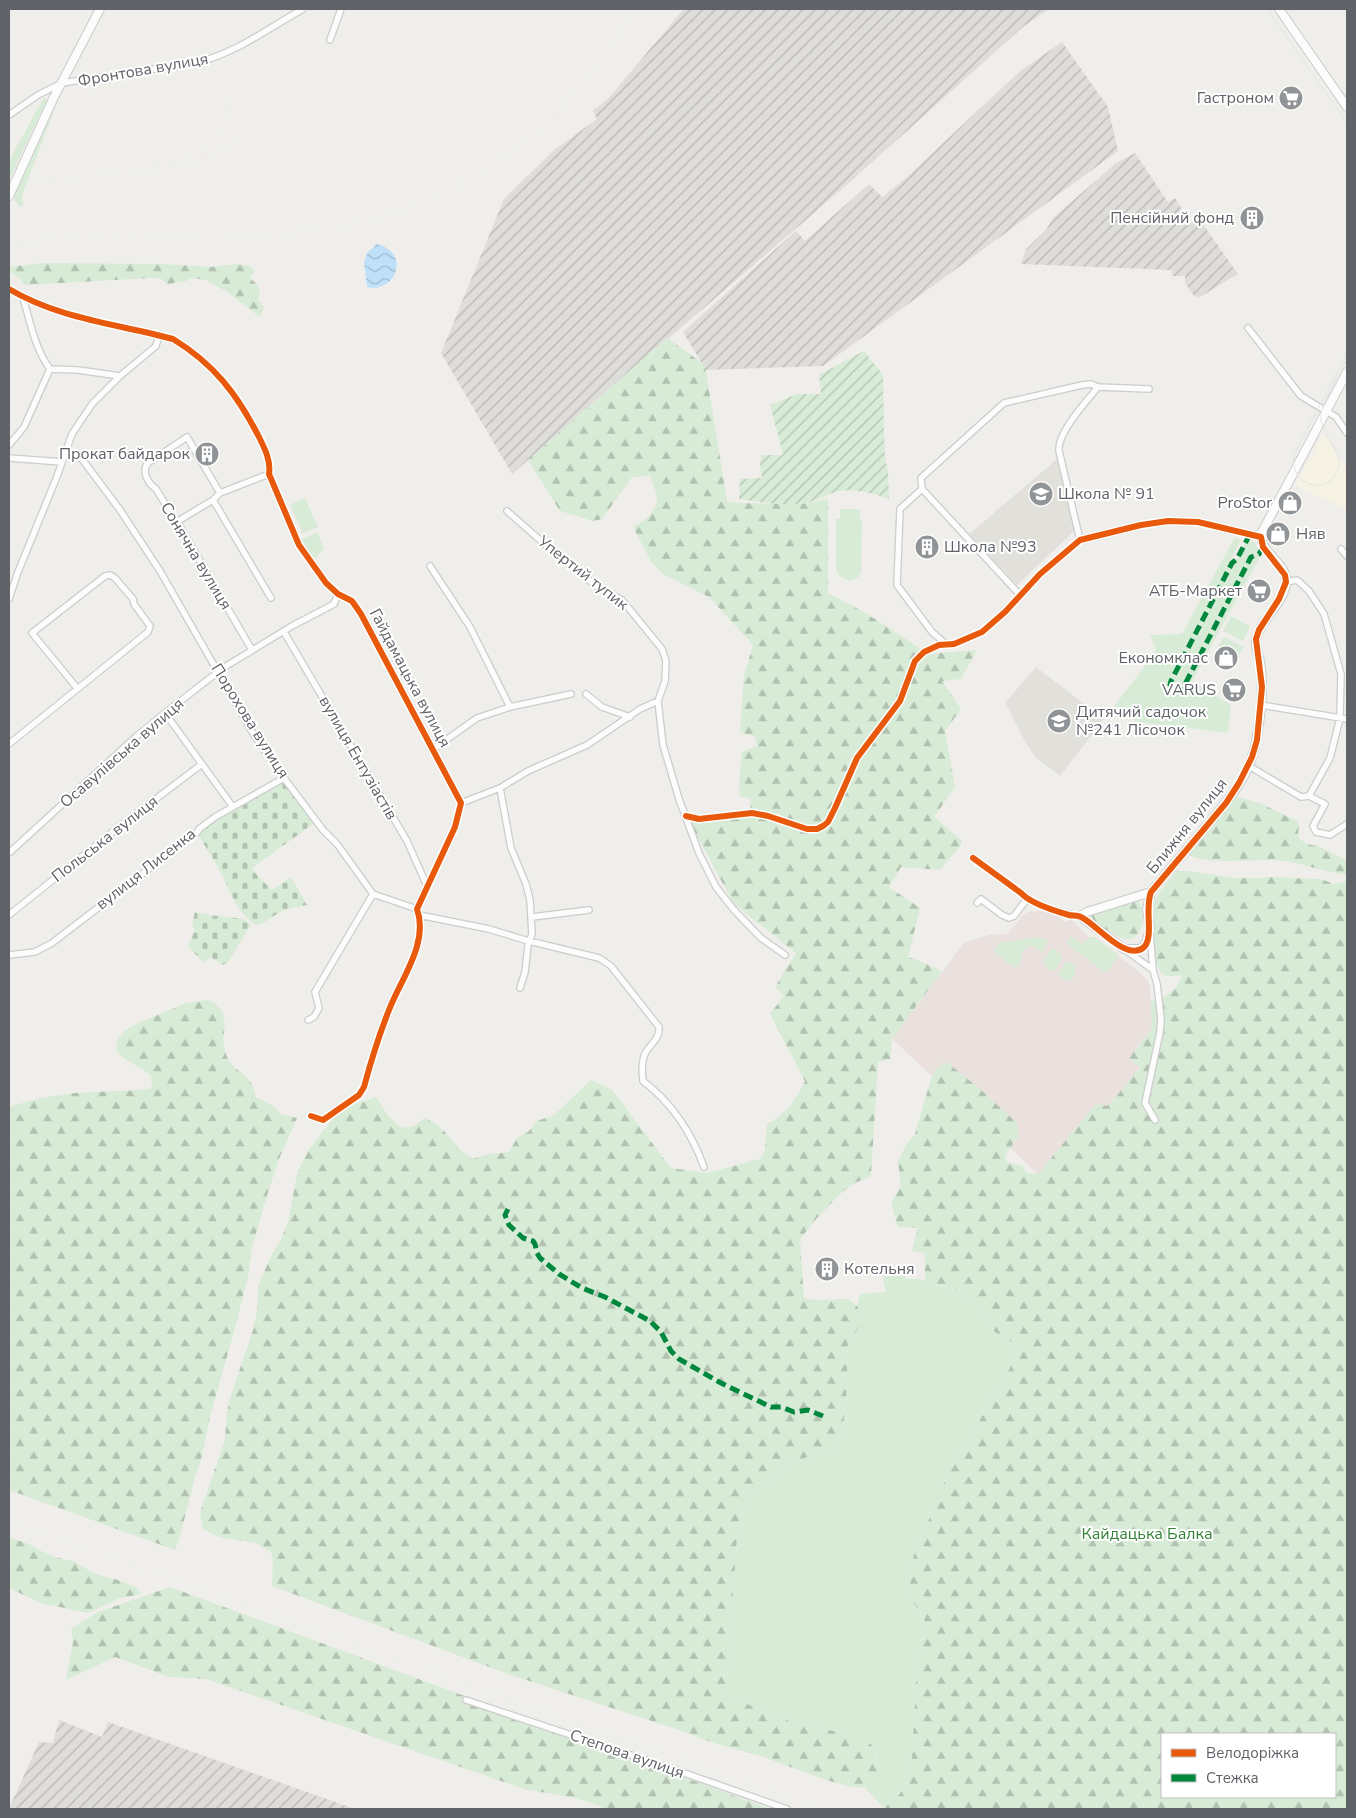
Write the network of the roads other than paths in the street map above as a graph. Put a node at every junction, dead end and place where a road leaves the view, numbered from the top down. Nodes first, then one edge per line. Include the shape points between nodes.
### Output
1 (100, 9) edge
2 (303, 9) edge
3 (341, 9) edge
4 (1279, 9) edge
5 (330, 40) dead end
6 (62, 83) junction
7 (1347, 107) edge
8 (9, 116) edge
9 (9, 196) edge
10 (9, 289) edge
11 (23, 298) junction
12 (1248, 328) dead end
13 (160, 335) junction
14 (50, 369) junction
15 (1347, 372) edge
16 (120, 376) junction
17 (1098, 388) junction
18 (1149, 389) dead end
19 (1326, 412) junction
20 (1347, 433) edge
21 (9, 445) edge
22 (65, 452) junction
23 (9, 458) edge
24 (62, 462) junction
25 (269, 474) junction
26 (922, 489) junction
27 (220, 493) junction
28 (213, 500) junction
29 (507, 511) dead end
30 (178, 521) junction
31 (1261, 538) junction
32 (1080, 540) junction
33 (1341, 549) dead end
34 (1347, 556) edge
35 (430, 566) dead end
36 (1286, 582) junction
37 (338, 594) junction
38 (1020, 595) junction
39 (271, 598) dead end
40 (9, 599) edge
41 (284, 632) junction
42 (947, 645) junction
43 (252, 650) junction
44 (218, 672) junction
45 (77, 688) junction
46 (571, 694) dead end
47 (586, 694) dead end
48 (658, 701) junction
49 (1261, 705) junction
50 (510, 707) junction
51 (165, 713) junction
52 (630, 717) junction
53 (1340, 718) junction
54 (1347, 718) edge
55 (9, 744) edge
56 (432, 750) junction
57 (202, 764) junction
58 (1249, 766) junction
59 (284, 778) junction
60 (500, 788) junction
61 (1309, 796) junction
62 (461, 803) junction
63 (233, 807) junction
64 (686, 816) junction
65 (1347, 824) edge
66 (9, 851) edge
67 (973, 858) dead end
68 (427, 886) junction
69 (1151, 892) junction
70 (372, 894) junction
71 (1027, 899) junction
72 (977, 903) dead end
73 (417, 909) junction
74 (589, 910) dead end
75 (9, 914) edge
76 (419, 915) junction
77 (1080, 916) junction
78 (532, 917) junction
79 (1150, 929) junction
80 (530, 940) junction
81 (1124, 949) junction
82 (9, 955) edge
83 (786, 955) dead end
84 (1153, 970) junction
85 (520, 988) dead end
86 (308, 1020) dead end
87 (311, 1116) dead end
88 (1155, 1120) dead end
89 (704, 1167) dead end
90 (466, 1700) dead end
91 (787, 1809) edge

1 - 6 street
2 - 6 street, Фронтова вулиця via 220,56 200,62
3 - 5 street
4 - 7 street
6 - 8 street, Фронтова вулиця
6 - 9 street
10 - 11 street, Гайдамацька вулиця
11 - 13 street, Гайдамацька вулиця via 83,319
11 - 14 street via 33,332
12 - 19 street via 1301,396
13 - 16 street via 156,346
13 - 25 street, Гайдамацька вулиця via 184,346 222,378 234,393 266,452
14 - 16 street
14 - 21 street via 24,426
15 - 19 street
16 - 22 street via 92,404 72,434
17 - 18 street
17 - 26 street via 1091,384 1082,385 1004,403 921,478
17 - 32 street via 1063,434 1058,448
19 - 20 street via 1336,418
19 - 31 street
22 - 24 street
22 - 44 street, Порохова вулиця via 82,459 120,510 160,571
23 - 24 street
24 - 40 street
25 - 27 street
25 - 37 street, Гайдамацька вулиця via 299,545 326,583
26 - 38 street
26 - 42 street via 900,509 897,585 932,632
27 - 28 street
27 - 30 street, Сонячна вулиця via 187,437 144,468 144,473
28 - 30 street
28 - 39 street
29 - 48 street, Упертий тупик via 592,582 622,600 662,649 666,661 665,681
30 - 43 street, Сонячна вулиця
31 - 32 street via 1212,525 1177,521 1150,523
31 - 36 street via 1263,546 1285,575
32 - 38 street
33 - 34 street
35 - 50 street via 470,627
36 - 49 street, Ближня вулиця via 1256,639 1262,675
36 - 53 street via 1297,580 1309,591 1324,614 1341,674
37 - 41 street, Осавулівська вулиця via 334,604
37 - 56 street, Гайдамацька вулиця via 352,601 361,614
38 - 42 street via 982,632
41 - 43 street, Осавулівська вулиця
41 - 68 street, вулиця Ентузіастів via 407,842
42 - 64 street via 924,652 914,661 900,701 857,758 835,808 823,826 807,829 752,813 698,819
43 - 44 street, Осавулівська вулиця
44 - 51 street, Осавулівська вулиця
44 - 59 street, Порохова вулиця via 254,735
45 - 45 street via 148,632 150,626 133,599 110,575 104,576 32,633
45 - 55 street
46 - 50 street, Гайдамацька вулиця
47 - 52 street via 602,707
48 - 52 street
48 - 64 street, Упертий тупик via 662,745
49 - 53 street
49 - 58 street, Ближня вулиця via 1257,740
50 - 56 street, Гайдамацька вулиця via 477,718
51 - 57 street
51 - 66 street, Осавулівська вулиця
52 - 60 street via 588,746 528,771
53 - 54 street
53 - 61 street via 1330,758
56 - 62 street, Гайдамацька вулиця
57 - 63 street
57 - 75 street, Польська вулиця
58 - 61 street via 1301,797
58 - 69 street, Ближня вулиця via 1226,803
59 - 63 street, вулиця Лисенка
59 - 70 street, Порохова вулиця
60 - 62 street
60 - 78 street via 511,848 526,884
61 - 65 street via 1325,804 1313,826 1316,832 1330,835
62 - 68 street via 456,827
63 - 82 street, вулиця Лисенка via 176,845 52,943 35,952
64 - 83 street, Упертий тупик via 716,887 757,935
67 - 71 street
68 - 73 street
69 - 77 street, Ближня вулиця
69 - 79 street, Ближня вулиця via 1147,909
70 - 73 street
70 - 86 street via 315,992 319,1008
71 - 72 street via 1009,918 981,899
71 - 77 street
73 - 76 street
74 - 78 street
76 - 80 street
76 - 87 street via 417,945 388,1012 364,1086 359,1095 323,1120
77 - 81 street
78 - 80 street
79 - 81 street via 1142,948
79 - 84 street, Ближня вулиця
80 - 85 street
80 - 89 street via 599,958 611,966 650,1014 660,1033 645,1053 643,1081 676,1113
81 - 84 street
84 - 88 street, Ближня вулиця via 1158,984 1161,1019 1145,1103
90 - 91 street, Степова вулиця

